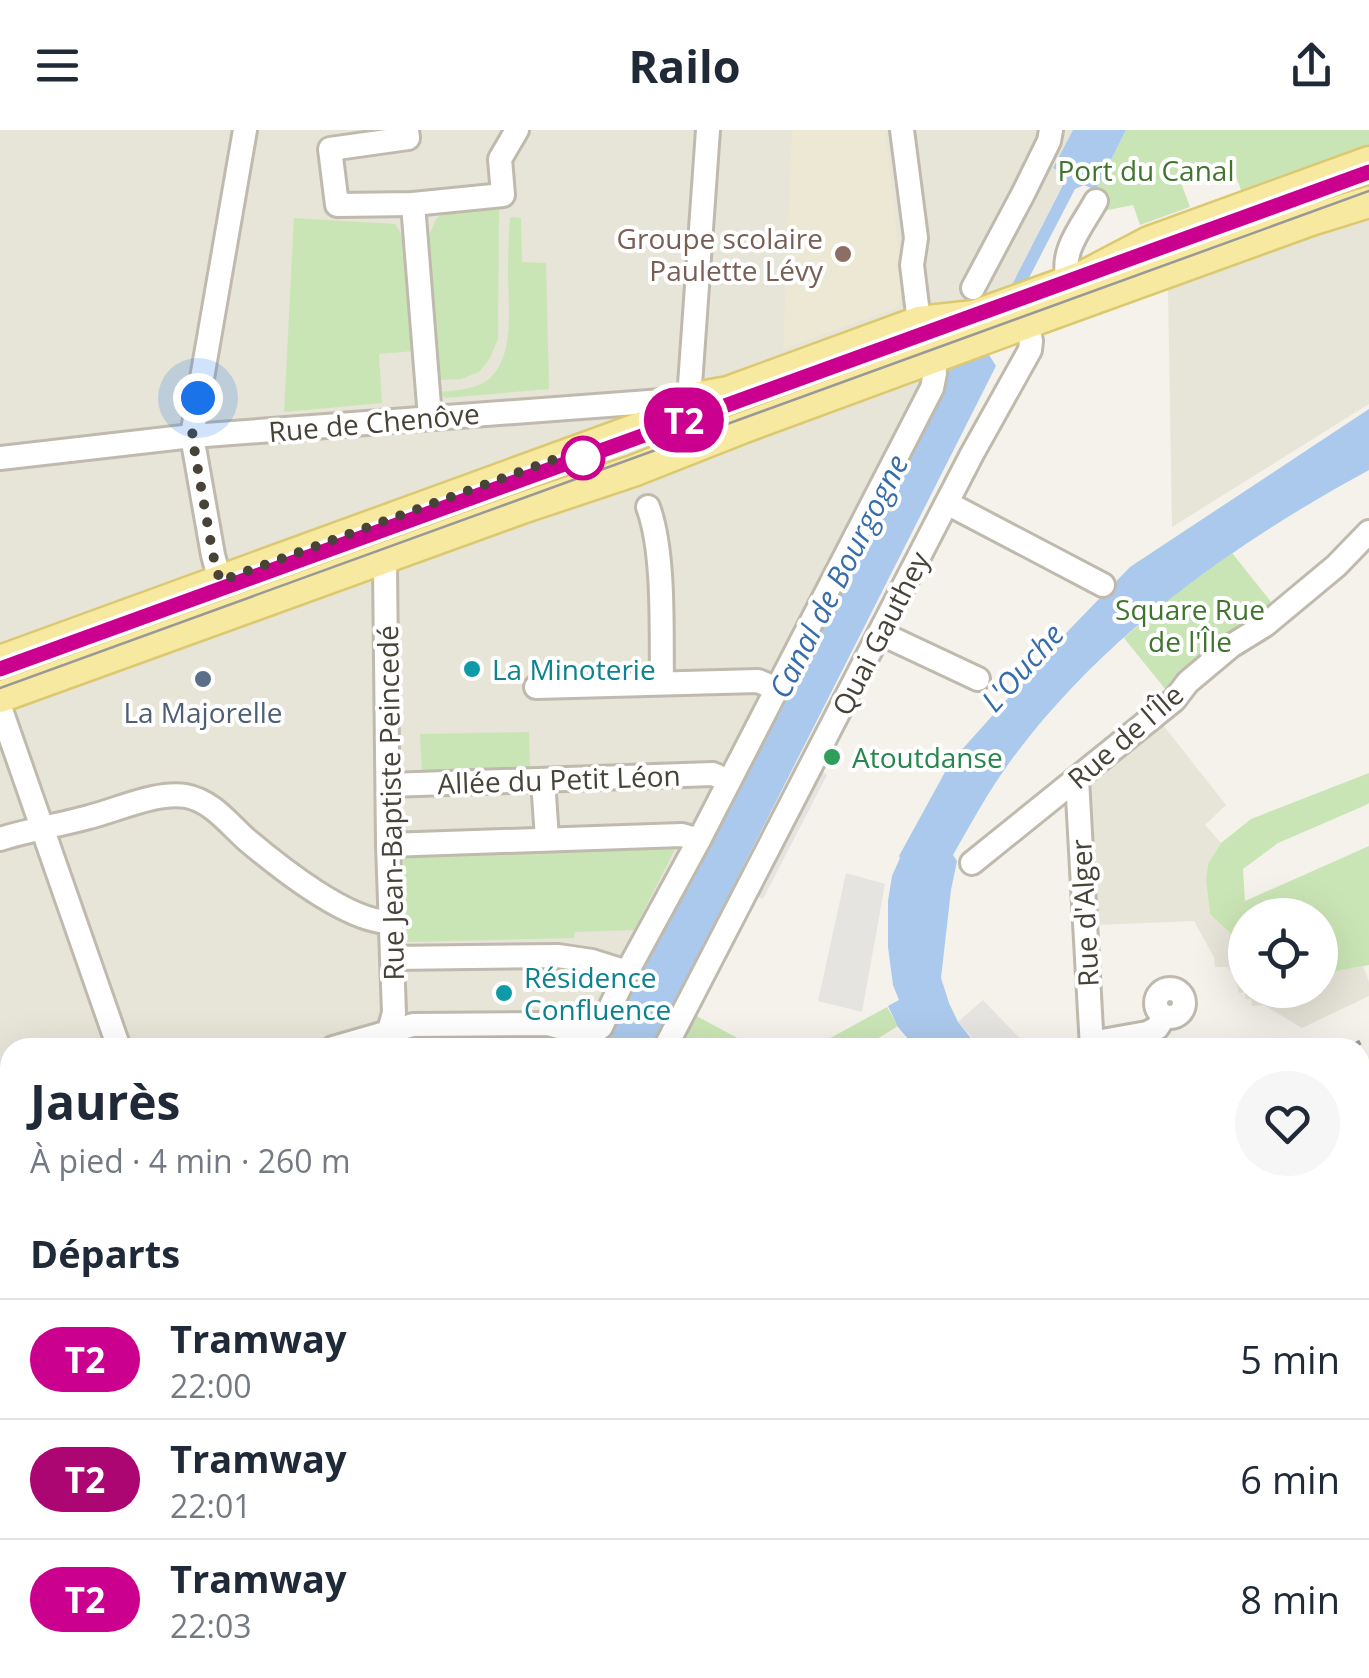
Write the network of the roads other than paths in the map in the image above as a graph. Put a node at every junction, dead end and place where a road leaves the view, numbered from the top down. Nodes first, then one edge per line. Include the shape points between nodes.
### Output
1 (245, 130) edge
2 (407, 130) edge
3 (516, 130) edge
4 (708, 130) edge
5 (902, 130) edge
6 (1051, 130) edge
7 (1369, 162) edge
8 (1096, 201) dead end
9 (1369, 202) edge
10 (414, 204) junction
11 (1056, 286) junction
12 (973, 302) junction
13 (919, 322) junction
14 (1027, 324) junction
15 (945, 354) junction
16 (690, 399) junction
17 (430, 418) junction
18 (192, 436) junction
19 (700, 446) junction
20 (0, 458) edge
21 (947, 504) junction
22 (648, 507) dead end
23 (1369, 532) edge
24 (383, 558) junction
25 (220, 581) junction
26 (1103, 585) dead end
27 (880, 633) junction
28 (0, 661) edge
29 (978, 679) dead end
30 (662, 683) junction
31 (536, 687) dead end
32 (777, 688) junction
33 (0, 697) edge
34 (0, 707) edge
35 (1077, 779) junction
36 (544, 780) junction
37 (729, 781) junction
38 (388, 785) junction
39 (43, 828) junction
40 (0, 839) edge
41 (546, 839) junction
42 (699, 840) junction
43 (388, 845) junction
44 (972, 863) dead end
45 (391, 922) junction
46 (392, 958) junction
47 (627, 972) junction
48 (1164, 1017) dead end
49 (116, 1038) edge
50 (387, 1038) edge
51 (390, 1038) edge
52 (670, 1038) edge
53 (1091, 1038) edge
54 (1127, 1038) edge

1 - 18 street
2 - 10 street via 408,138 330,149 337,204
3 - 10 street via 500,159 503,195
4 - 16 street
5 - 13 street
6 - 12 street
7 - 11 main road via 1149,242
8 - 11 street
9 - 14 main road
10 - 17 street
11 - 12 main road
12 - 13 main road
13 - 16 main road via 728,392
14 - 15 main road
14 - 21 street, Quai Gauthey via 1030,350
15 - 19 main road
15 - 32 street
16 - 17 street, Rue de Chenôve
16 - 19 main road
16 - 25 main road via 660,421
17 - 18 street, Rue de Chenôve
18 - 20 street, Rue de Chenôve
18 - 25 street
19 - 24 main road via 636,477 522,508
21 - 26 street
21 - 27 street, Quai Gauthey
22 - 30 street via 659,572
23 - 35 street, Rue de l'Île
24 - 33 main road
24 - 38 street, Rue Jean-Baptiste Peincedé
25 - 28 main road
27 - 29 street
27 - 52 street, Quai Gauthey
30 - 31 street
30 - 32 street via 758,680
32 - 37 street
34 - 39 street
35 - 44 street, Rue de l'Île
35 - 53 street, Rue d'Alger
36 - 37 street, Allée du Petit Léon via 713,774
36 - 38 street, Allée du Petit Léon
36 - 41 street
37 - 42 street
38 - 43 street, Rue Jean-Baptiste Peincedé
39 - 40 street
39 - 45 street via 161,796 188,796 212,807 338,906
39 - 49 street
41 - 42 street
41 - 43 street
42 - 47 street
43 - 45 street, Rue Jean-Baptiste Peincedé
45 - 46 street, Rue Jean-Baptiste Peincedé
46 - 47 street via 558,956
46 - 50 street, Rue Jean-Baptiste Peincedé via 394,1014
47 - 51 street via 593,1033 525,1023 413,1026
48 - 54 street via 1148,1034

